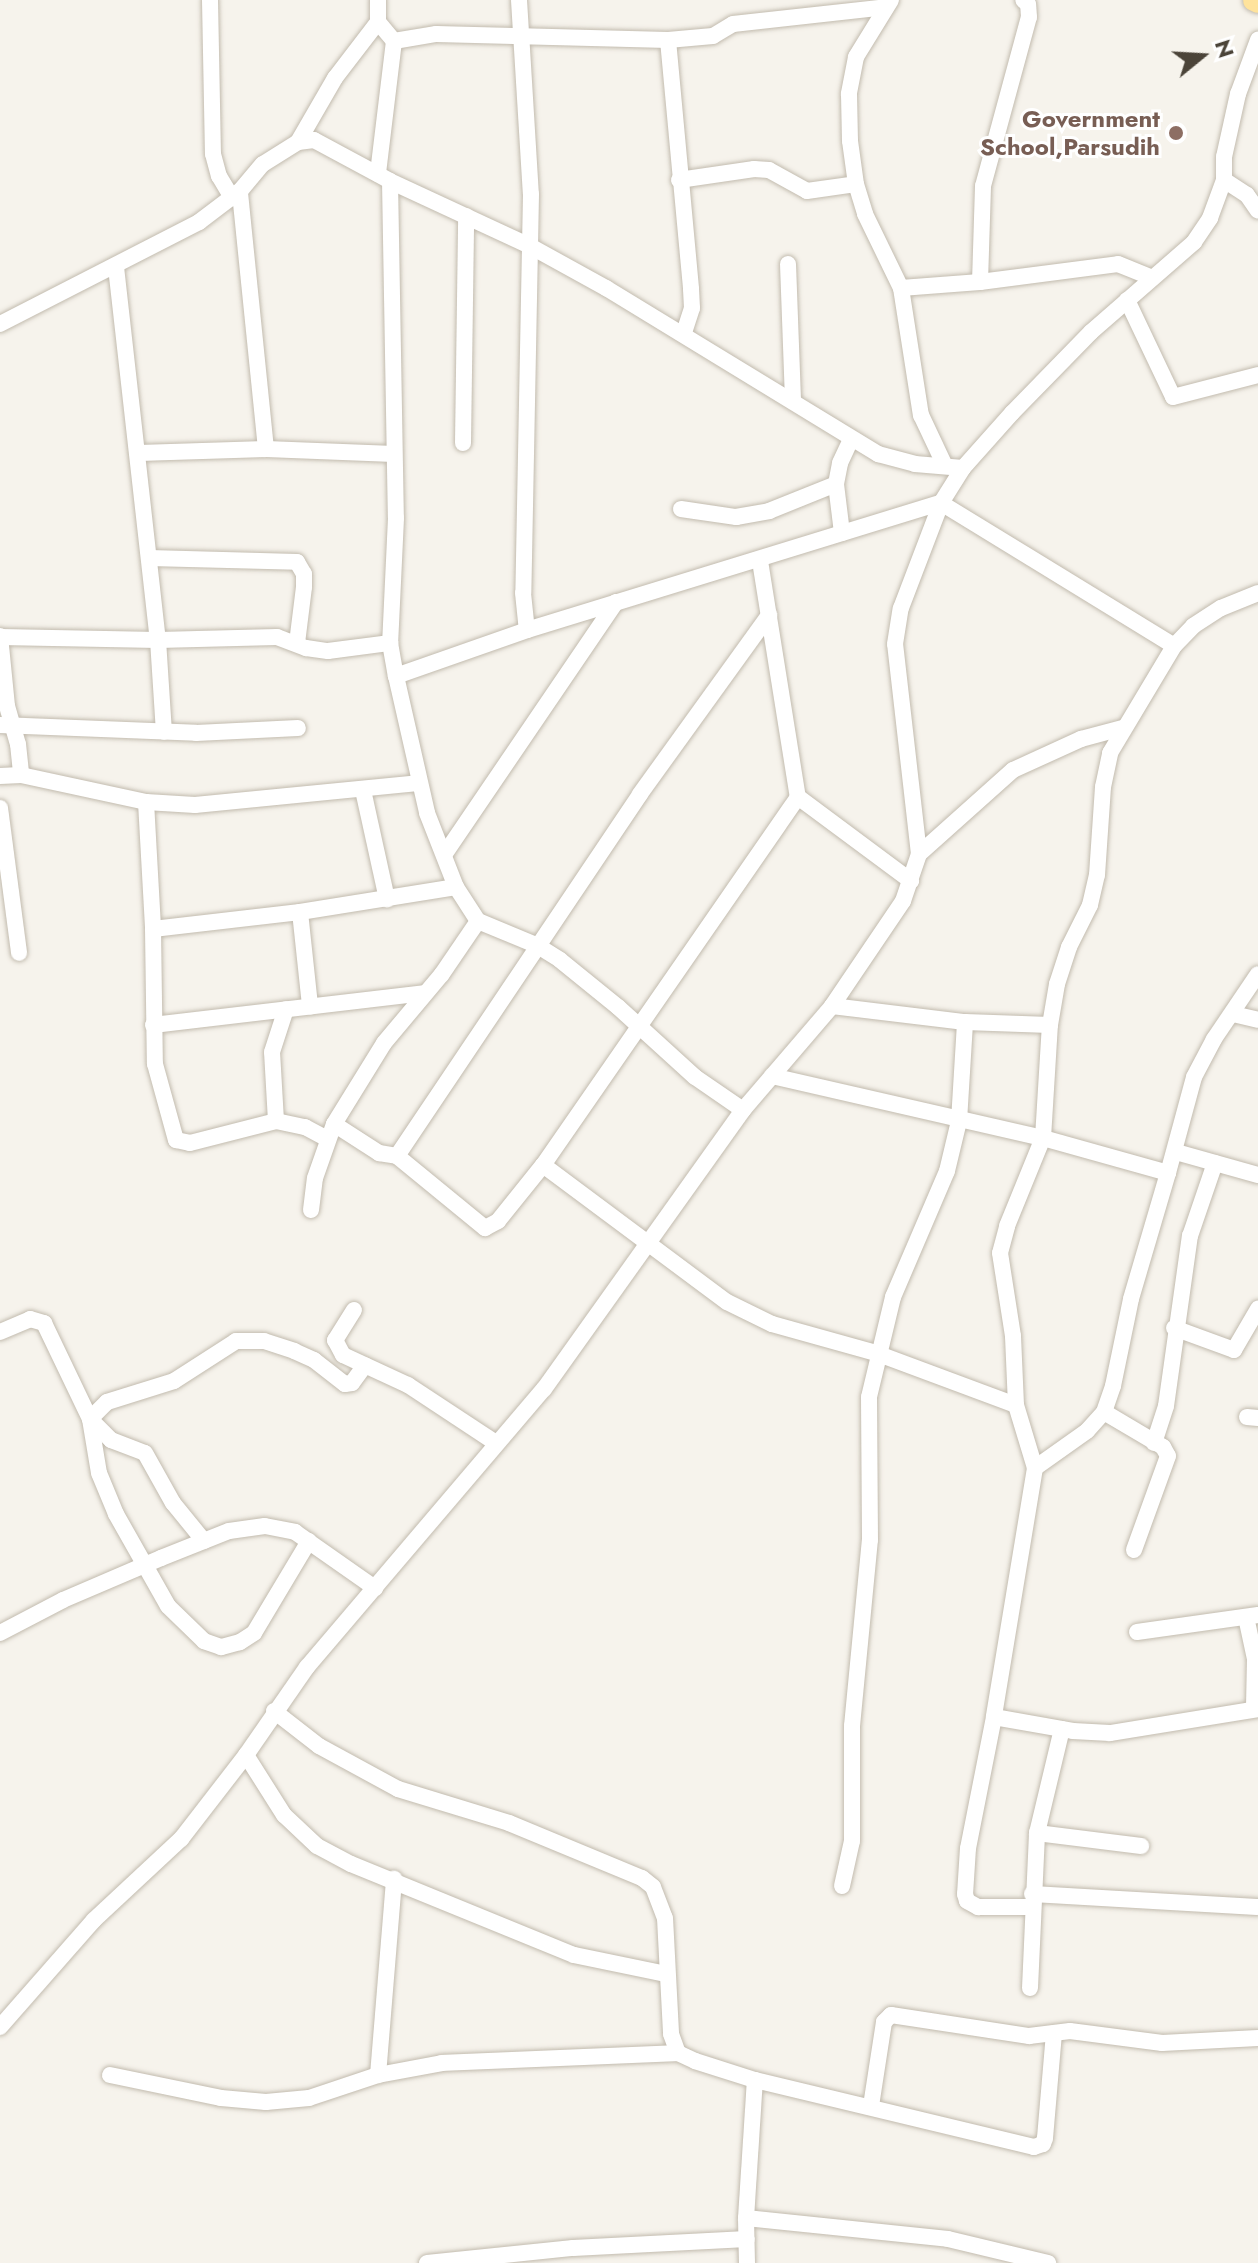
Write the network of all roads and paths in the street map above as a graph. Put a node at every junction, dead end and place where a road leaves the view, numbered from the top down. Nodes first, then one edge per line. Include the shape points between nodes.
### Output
1 (210, 0) edge
2 (378, 0) edge
3 (519, 0) edge
4 (1023, 0) edge
5 (889, 4) edge
6 (378, 22) junction
7 (523, 37) junction
8 (668, 40) junction
9 (1258, 40) edge
10 (394, 41) junction
11 (298, 142) junction
12 (384, 178) junction
13 (679, 180) junction
14 (1224, 180) junction
15 (856, 184) junction
16 (236, 195) junction
17 (1258, 211) edge
18 (466, 216) junction
19 (530, 246) junction
20 (788, 264) dead end
21 (116, 267) junction
22 (1152, 278) junction
23 (980, 282) junction
24 (901, 288) junction
25 (1127, 300) junction
26 (0, 324) edge
27 (684, 333) junction
28 (1258, 375) edge
29 (793, 400) junction
30 (851, 439) junction
31 (463, 443) dead end
32 (266, 449) junction
33 (139, 453) junction
34 (394, 454) junction
35 (945, 466) junction
36 (963, 468) junction
37 (836, 484) junction
38 (941, 503) junction
39 (681, 509) dead end
40 (842, 533) junction
41 (149, 558) junction
42 (760, 561) junction
43 (1258, 593) edge
44 (616, 602) junction
45 (769, 615) junction
46 (527, 630) junction
47 (0, 636) edge
48 (158, 640) junction
49 (297, 643) junction
50 (390, 643) junction
51 (1174, 646) junction
52 (396, 676) junction
53 (6, 725) edge
54 (298, 728) dead end
55 (1122, 728) junction
56 (164, 732) junction
57 (21, 775) junction
58 (0, 776) edge
59 (418, 783) junction
60 (363, 790) junction
61 (798, 797) junction
62 (146, 802) junction
63 (0, 808) edge
64 (919, 854) junction
65 (444, 855) junction
66 (911, 881) junction
67 (456, 887) junction
68 (387, 899) junction
69 (300, 912) junction
70 (478, 921) junction
71 (153, 929) junction
72 (538, 946) junction
73 (19, 953) dead end
74 (1258, 974) edge
75 (424, 993) junction
76 (310, 1006) junction
77 (832, 1006) junction
78 (286, 1009) junction
79 (1233, 1014) junction
80 (1258, 1020) edge
81 (965, 1022) junction
82 (153, 1025) junction
83 (1050, 1025) junction
84 (639, 1028) junction
85 (772, 1076) junction
86 (743, 1110) junction
87 (276, 1121) junction
88 (959, 1121) junction
89 (331, 1132) junction
90 (1043, 1138) junction
91 (1176, 1152) junction
92 (397, 1156) junction
93 (1215, 1163) junction
94 (543, 1165) junction
95 (1168, 1173) junction
96 (1258, 1175) edge
97 (311, 1210) dead end
98 (647, 1243) junction
99 (1258, 1309) edge
100 (354, 1310) dead end
101 (1174, 1328) junction
102 (0, 1332) edge
103 (876, 1353) junction
104 (365, 1365) junction
105 (1016, 1405) junction
106 (1104, 1412) junction
107 (90, 1419) junction
108 (496, 1443) junction
109 (1154, 1443) junction
110 (1035, 1468) junction
111 (204, 1541) junction
112 (309, 1541) junction
113 (1134, 1550) dead end
114 (143, 1566) junction
115 (375, 1588) junction
116 (1252, 1616) edge
117 (1137, 1632) dead end
118 (0, 1633) edge
119 (1256, 1708) edge
120 (274, 1711) junction
121 (994, 1717) junction
122 (1062, 1729) junction
123 (246, 1755) junction
124 (1037, 1833) junction
125 (1141, 1846) dead end
126 (394, 1879) junction
127 (842, 1886) dead end
128 (1031, 1900) junction
129 (1258, 1907) edge
130 (666, 1974) junction
131 (1030, 1988) dead end
132 (0, 2027) edge
133 (1054, 2033) junction
134 (1258, 2038) edge
135 (678, 2053) junction
136 (110, 2075) dead end
137 (378, 2075) junction
138 (755, 2080) junction
139 (871, 2106) junction
140 (746, 2218) junction
141 (747, 2239) junction
142 (427, 2263) edge
143 (747, 2263) edge
144 (1048, 2263) edge

1 - 16 street via 213,154 219,176
2 - 6 street
3 - 7 street
4 - 23 street via 1029,17 983,186
5 - 8 street via 733,24 713,36
5 - 15 street via 856,57 849,94
6 - 10 street
6 - 11 street via 335,78
7 - 8 street
7 - 10 street via 436,34
7 - 19 street
8 - 13 street
9 - 14 street via 1238,94
10 - 12 street
11 - 12 street via 332,146
11 - 16 street via 263,164
12 - 18 street
12 - 34 street
13 - 15 street via 754,169 769,170 807,191
13 - 27 street via 692,308
14 - 17 street via 1247,195
14 - 22 street via 1194,242
15 - 24 street
16 - 21 street via 199,222
16 - 32 street
18 - 19 street
18 - 31 street
19 - 27 street
19 - 46 street via 523,593
20 - 29 street
21 - 26 street
21 - 33 street
22 - 23 street via 1118,264
22 - 25 street
23 - 24 street
24 - 35 street via 921,415
25 - 28 street via 1173,397
25 - 36 street
27 - 29 street
29 - 30 street
30 - 35 street via 878,454
30 - 37 street
32 - 33 street
32 - 34 street
33 - 41 street
34 - 50 street
35 - 36 street
36 - 38 street
37 - 39 street via 769,511 736,517
37 - 40 street
38 - 40 street
38 - 51 street
38 - 64 street via 901,608 895,644
40 - 42 street
41 - 48 street
41 - 49 street via 297,562 304,587
42 - 44 street
42 - 45 street
43 - 51 street via 1221,608
44 - 46 street
44 - 65 street
45 - 61 street
45 - 72 street
46 - 52 street
47 - 48 street
47 - 53 street
48 - 49 street via 277,637
48 - 56 street
49 - 50 street via 328,651
50 - 52 street
51 - 55 street
52 - 59 street
53 - 56 street
53 - 57 street via 18,744
54 - 56 street
55 - 64 street via 1081,739 1013,770
55 - 83 street via 1103,787 1090,905 1069,947
57 - 58 street
57 - 62 street
59 - 60 street
59 - 65 street
60 - 62 street via 252,802
60 - 68 street
61 - 66 street
61 - 84 street
62 - 71 street
63 - 73 street
64 - 66 street
65 - 67 street
66 - 77 street
67 - 68 street
67 - 70 street
68 - 69 street
69 - 71 street
69 - 76 street
70 - 72 street
70 - 75 street
71 - 82 street
72 - 84 street
72 - 92 street
74 - 79 street
75 - 76 street
75 - 89 street via 384,1043
76 - 78 street
77 - 81 street
77 - 85 street
78 - 82 street
78 - 87 street via 272,1052
79 - 80 street
79 - 91 street via 1194,1077
81 - 83 street
81 - 88 street
82 - 87 street via 158,1084 180,1144
83 - 90 street
84 - 86 street
84 - 94 street
85 - 86 street
85 - 88 street
86 - 98 street
87 - 89 street
88 - 90 street
88 - 103 street via 947,1171 893,1297
89 - 92 street
89 - 97 street via 315,1178
90 - 95 street
90 - 105 street via 1000,1253 1013,1336
91 - 93 street
91 - 95 street
92 - 94 street via 485,1228 498,1221
93 - 96 street
93 - 101 street via 1190,1236
94 - 98 street
95 - 106 street
98 - 103 street via 727,1302 772,1324
98 - 108 street via 544,1389
99 - 101 street via 1234,1350
100 - 104 street via 338,1334 336,1348
101 - 109 street via 1166,1406
102 - 107 street via 30,1319 44,1323
103 - 105 street
103 - 127 street via 869,1397 870,1540 852,1726 852,1841
104 - 107 street via 352,1383 345,1384 294,1351 264,1341 236,1341 174,1381 107,1402
104 - 108 street via 408,1385
105 - 110 street
106 - 109 street
106 - 110 street via 1087,1431
107 - 111 street via 111,1440 145,1453 173,1503
107 - 114 street via 99,1473
108 - 115 street
109 - 113 street via 1166,1451 1167,1462
110 - 121 street
111 - 112 street via 265,1526 295,1532
111 - 114 street
112 - 114 street via 254,1633 221,1647 187,1628
112 - 115 street
114 - 118 street
115 - 120 street
116 - 117 street
116 - 119 street
119 - 122 street via 1110,1733
120 - 123 street
120 - 130 street via 319,1746 398,1789 509,1823 642,1878 661,1901
121 - 122 street
121 - 128 street via 968,1848 965,1894 978,1907
122 - 124 street
123 - 126 street via 284,1815 317,1846
123 - 132 street via 181,1839 94,1920
124 - 125 street
124 - 128 street
126 - 130 street via 574,1955
126 - 137 street
128 - 129 street
128 - 131 street
130 - 135 street via 671,2034
133 - 134 street via 1162,2043
133 - 139 street via 1029,2036 891,2015 884,2022
133 - 139 street via 1045,2138 1039,2147
135 - 137 street via 442,2063
135 - 138 street
136 - 137 street via 266,2102 309,2098
138 - 139 street
138 - 140 street
140 - 141 street
140 - 144 street via 948,2239
141 - 142 street via 573,2248
141 - 143 street

